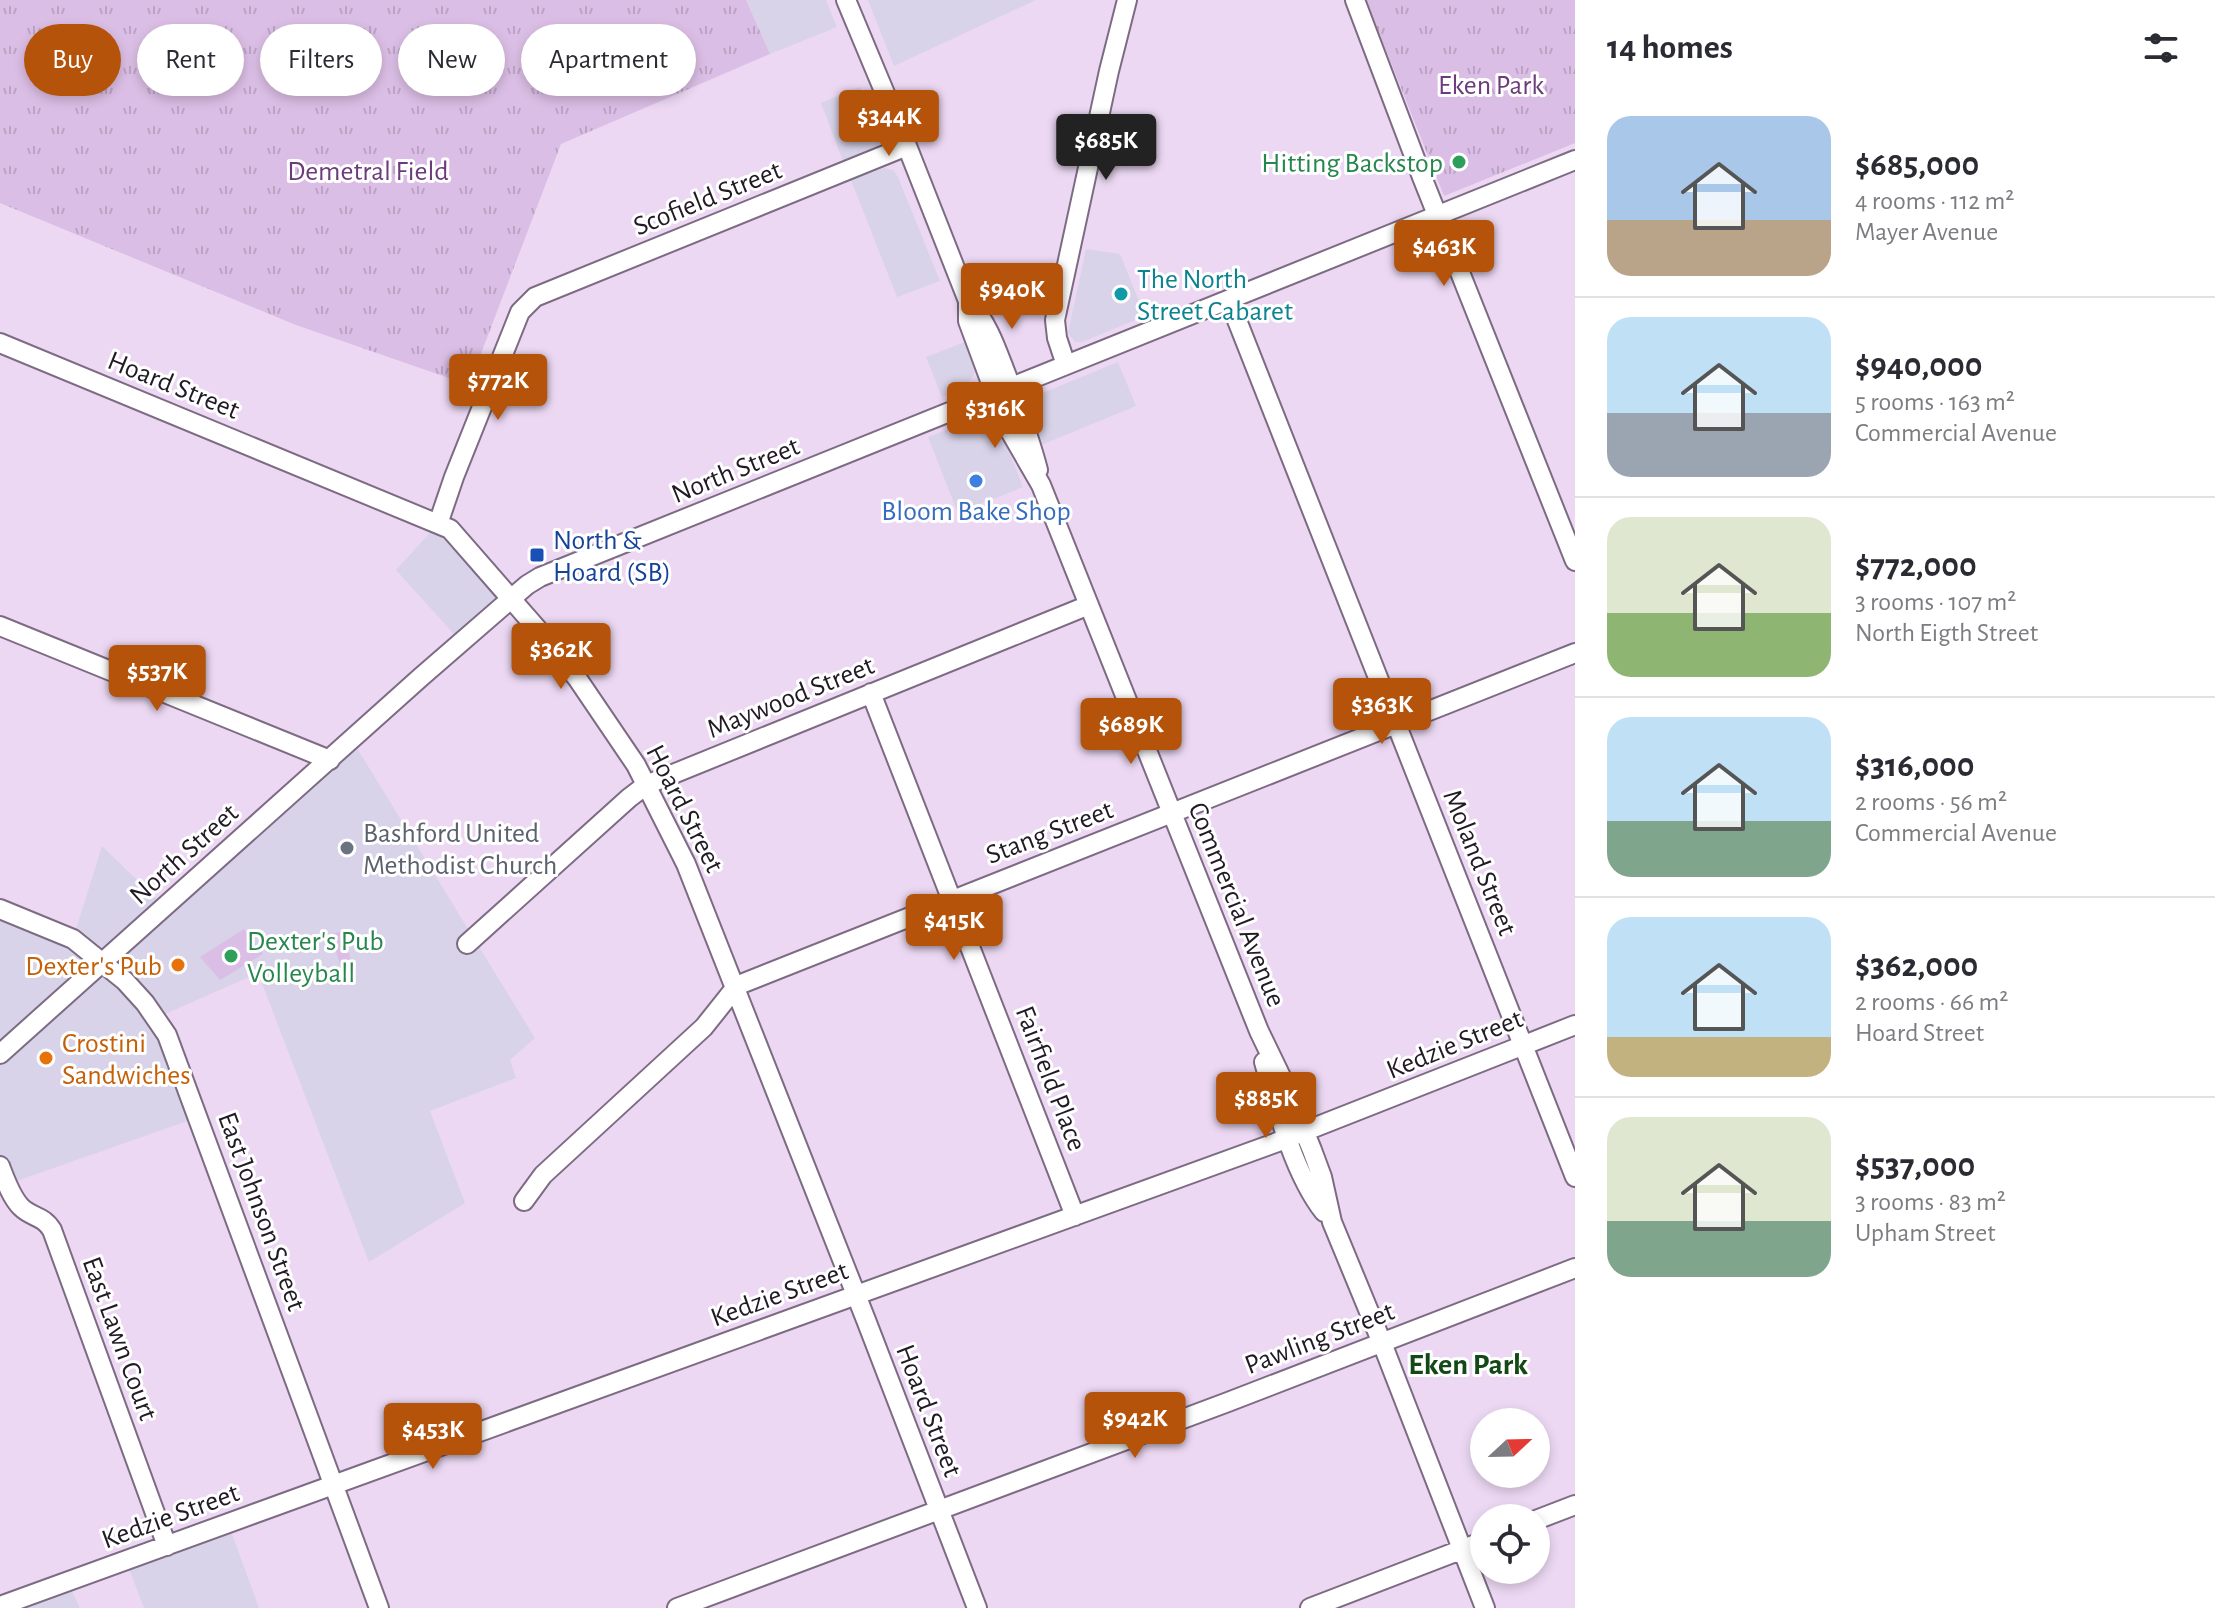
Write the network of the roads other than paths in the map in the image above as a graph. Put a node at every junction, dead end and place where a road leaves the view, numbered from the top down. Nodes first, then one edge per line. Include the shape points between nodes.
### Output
1 (846, 0) edge
2 (1127, 0) edge
3 (1355, 0) edge
4 (907, 146) junction
5 (1575, 160) edge
6 (1438, 216) junction
7 (1229, 300) junction
8 (0, 343) edge
9 (1066, 365) junction
10 (1003, 391) junction
11 (438, 524) junction
12 (1575, 561) edge
13 (511, 599) junction
14 (1089, 605) junction
15 (0, 626) edge
16 (1575, 653) edge
17 (871, 693) junction
18 (1396, 724) junction
19 (330, 760) junction
20 (646, 785) junction
21 (1172, 813) junction
22 (951, 899) junction
23 (0, 909) edge
24 (467, 944) dead end
25 (101, 962) junction
26 (735, 988) junction
27 (1575, 1025) edge
28 (1523, 1045) junction
29 (0, 1054) edge
30 (1296, 1135) junction
31 (0, 1166) edge
32 (1575, 1177) edge
33 (524, 1201) dead end
34 (1075, 1216) junction
35 (1575, 1268) edge
36 (856, 1295) junction
37 (1382, 1343) junction
38 (334, 1485) junction
39 (1575, 1505) edge
40 (939, 1511) junction
41 (1550, 1515) edge
42 (167, 1546) junction
43 (1470, 1547) edge
44 (1463, 1550) junction
45 (0, 1606) edge
46 (379, 1608) edge
47 (677, 1608) edge
48 (977, 1608) edge
49 (1310, 1608) edge
50 (1485, 1608) edge

1 - 4 street, Commercial Avenue
2 - 9 street via 1055,320
3 - 6 street
4 - 10 street, Commercial Avenue via 968,301 968,321
4 - 11 street, Scofield Street via 529,301 514,326
5 - 6 street, North Street
6 - 7 street, North Street
6 - 12 street
7 - 9 street, North Street
7 - 18 street, Moland Street
8 - 11 street, Hoard Street
9 - 10 street, North Street
10 - 13 street, North Street via 540,577
10 - 14 street, Commercial Avenue via 1013,438 1041,485
11 - 13 street, Hoard Street via 455,533
13 - 19 street, North Street
13 - 20 street, Hoard Street via 577,678
14 - 17 street, Maywood Street
14 - 21 street, Commercial Avenue
15 - 19 street
16 - 18 street, Stang Street
17 - 20 street, Maywood Street
17 - 22 street, Fairfield Place
18 - 21 street, Stang Street
18 - 28 street, Moland Street
19 - 25 street, North Street
20 - 24 street, Maywood Street
20 - 26 street, Hoard Street via 686,864
21 - 22 street, Stang Street
21 - 30 street, Commercial Avenue via 1259,1031 1273,1095
22 - 26 street, Stang Street
22 - 34 street, Fairfield Place
23 - 25 street, East Johnson Street via 73,939
25 - 29 street, North Street
25 - 38 street, East Johnson Street via 145,1003 167,1035
26 - 33 street, Stang Street via 704,1027 543,1175
26 - 36 street, Hoard Street
27 - 28 street, Kedzie Street
28 - 30 street, Kedzie Street
28 - 32 street, Moland Street
30 - 34 street, Kedzie Street
30 - 37 street, Commercial Avenue via 1308,1185 1332,1222
31 - 42 street, East Lawn Court via 19,1204 46,1220 52,1230
34 - 36 street, Kedzie Street
35 - 37 street, Pawling Street
36 - 38 street, Kedzie Street
36 - 40 street, Hoard Street
37 - 40 street, Pawling Street
37 - 44 street, Commercial Avenue
38 - 42 street, Kedzie Street
38 - 46 street, East Johnson Street
39 - 41 street
40 - 47 street, Pawling Street
40 - 48 street, Hoard Street
42 - 45 street, Kedzie Street
43 - 44 street
44 - 49 street
44 - 50 street, Commercial Avenue

